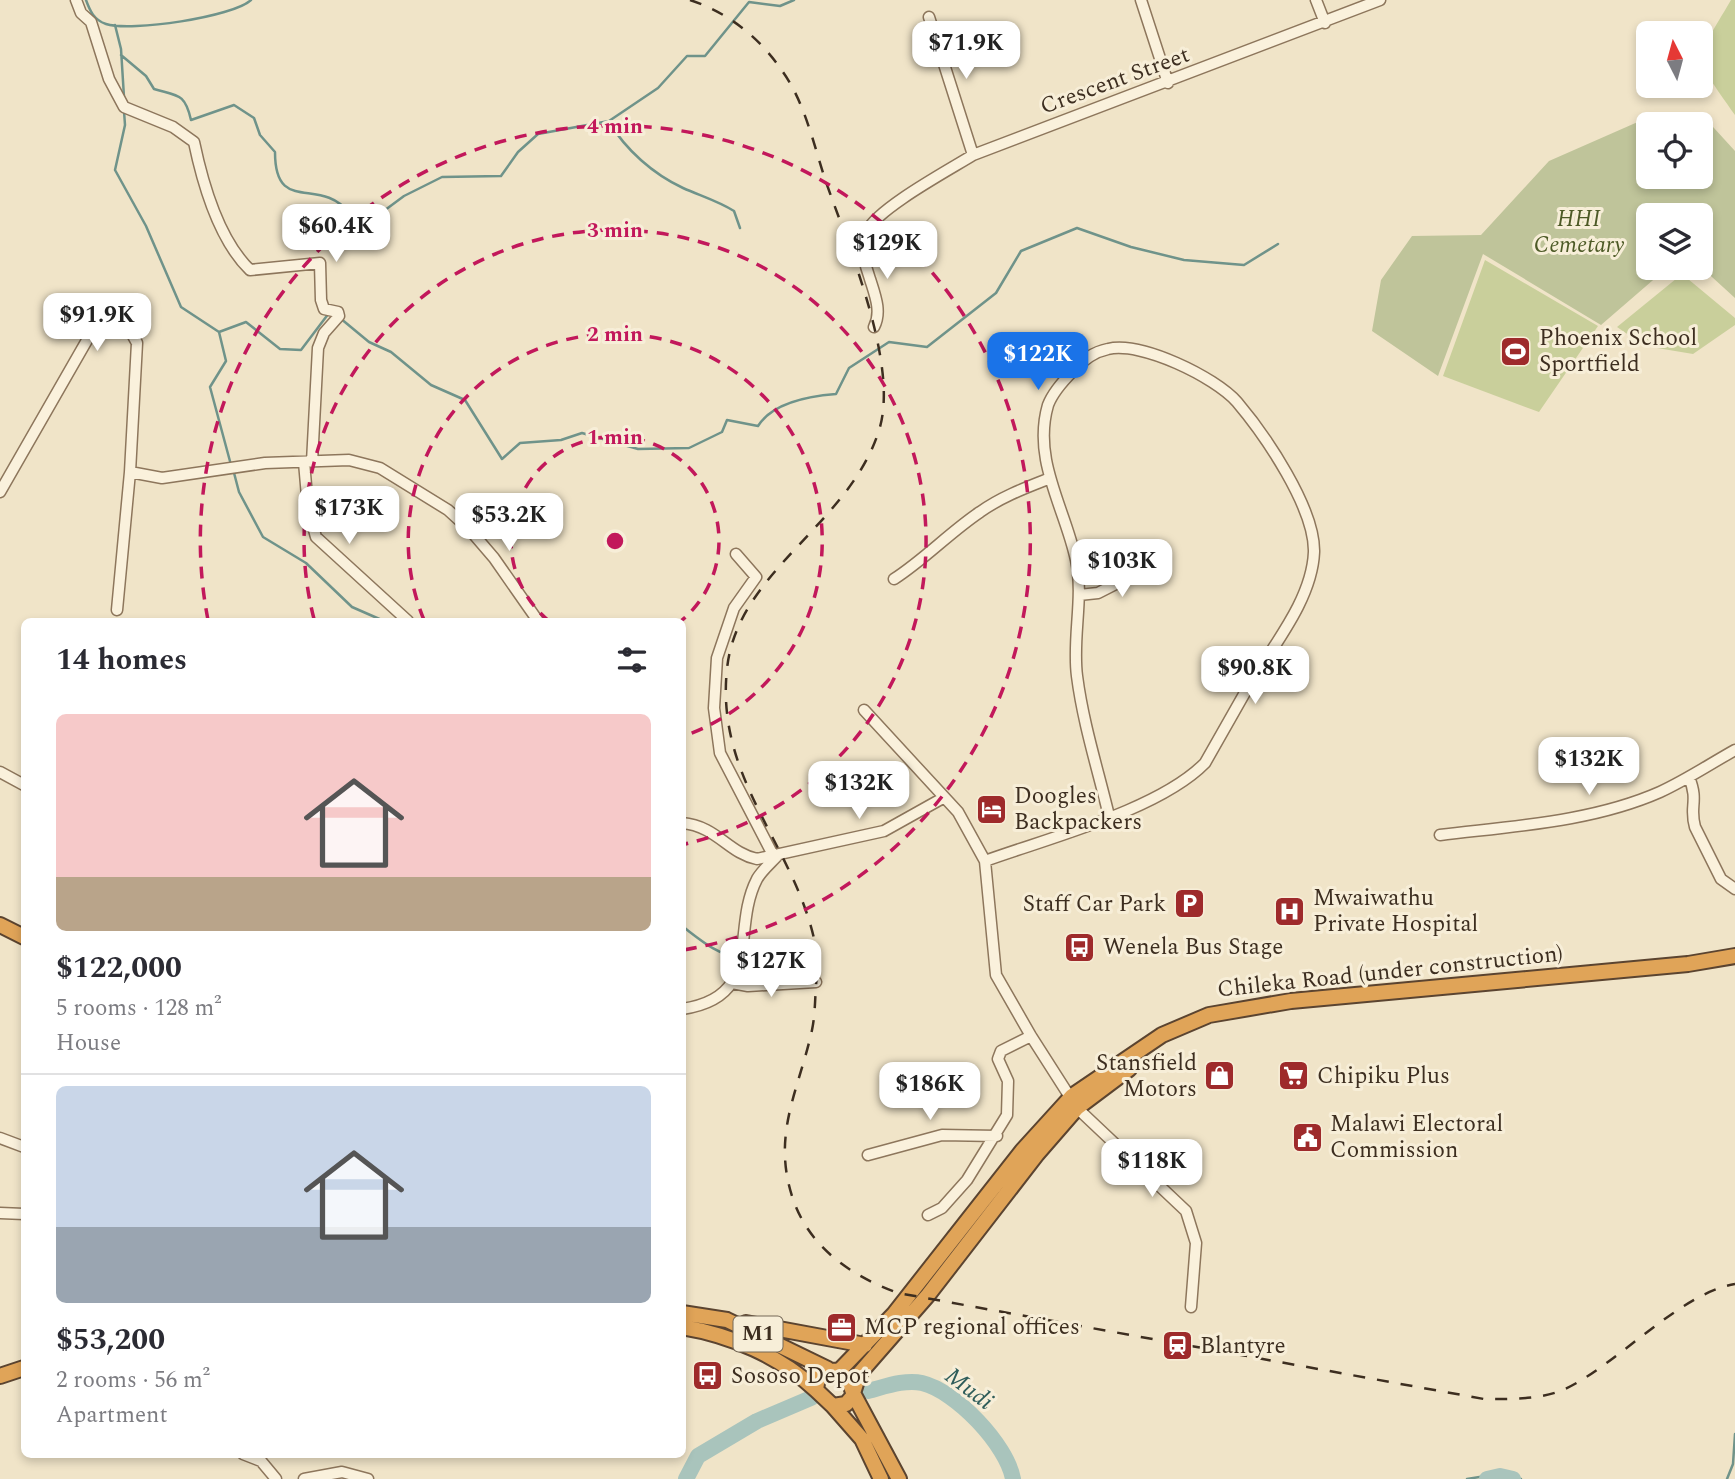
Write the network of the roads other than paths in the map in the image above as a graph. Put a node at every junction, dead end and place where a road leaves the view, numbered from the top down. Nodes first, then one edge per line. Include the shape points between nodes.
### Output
1 (76, 0) edge
2 (1141, 0) edge
3 (1316, 0) edge
4 (1381, 0) edge
5 (929, 17) dead end
6 (1325, 23) junction
7 (1168, 83) junction
8 (973, 155) junction
9 (874, 327) dead end
10 (308, 462) junction
11 (130, 472) junction
12 (1048, 479) junction
13 (0, 492) edge
14 (736, 554) dead end
15 (1153, 565) dead end
16 (894, 579) dead end
17 (1079, 595) junction
18 (117, 610) dead end
19 (405, 618) edge
20 (536, 618) edge
21 (864, 710) dead end
22 (1735, 750) edge
23 (0, 772) edge
24 (1689, 777) junction
25 (21, 783) edge
26 (943, 798) junction
27 (1109, 816) junction
28 (686, 823) edge
29 (1440, 835) dead end
30 (776, 855) junction
31 (985, 862) junction
32 (1735, 889) edge
33 (0, 925) edge
34 (21, 934) edge
35 (1735, 956) edge
36 (1735, 963) edge
37 (816, 982) dead end
38 (732, 983) junction
39 (686, 1008) edge
40 (1031, 1036) junction
41 (1075, 1102) junction
42 (996, 1136) junction
43 (0, 1138) edge
44 (21, 1146) edge
45 (869, 1155) dead end
46 (0, 1213) edge
47 (21, 1214) edge
48 (928, 1215) dead end
49 (1191, 1307) dead end
50 (686, 1314) edge
51 (727, 1320) junction
52 (686, 1328) edge
53 (865, 1345) junction
54 (21, 1369) edge
55 (833, 1370) junction
56 (0, 1376) edge
57 (816, 1390) junction
58 (854, 1392) junction
59 (833, 1406) junction
60 (253, 1458) edge
61 (276, 1479) edge
62 (304, 1479) edge
63 (368, 1479) edge
64 (881, 1479) edge
65 (899, 1479) edge

1 - 10 street via 91,22 109,79 124,107 173,127 194,142 233,253 250,270 320,263 324,309 339,316 318,348
2 - 7 street
3 - 6 street
4 - 6 street, Crescent Street
5 - 8 street
6 - 7 street, Crescent Street
7 - 8 street, Crescent Street
8 - 9 street, Crescent Street via 874,220 865,233 864,257 876,298
10 - 11 street via 254,464 162,478
10 - 19 street via 308,508 316,537
10 - 20 street via 365,462 448,510 494,558
11 - 13 street via 137,343 133,331 114,317 98,321 90,333
11 - 18 street
12 - 16 street via 977,513 925,559
12 - 17 street via 1076,559
12 - 27 street via 1046,418 1059,386 1086,357 1128,347 1186,367 1236,400 1290,482 1312,530 1314,552 1301,599 1205,763 1189,780 1163,795
14 - 30 street via 756,577 734,608 717,658 717,732 720,753
15 - 17 street via 1098,593
17 - 27 street via 1077,677
21 - 26 street
22 - 24 street
23 - 25 street
24 - 29 street via 1659,792 1557,821
24 - 32 street via 1696,795 1695,827 1721,879
26 - 30 street via 884,831
26 - 31 street via 958,812
27 - 31 street
28 - 30 street via 716,833 750,858
30 - 38 street via 757,879 740,971
31 - 40 street via 996,975
33 - 34 highway
35 - 41 highway, Chileka Road (under construction) via 1291,1001 1209,1015 1162,1035
36 - 41 highway via 1685,972 1340,1003 1228,1018 1162,1043
37 - 38 street
38 - 39 street via 705,1005
40 - 41 street
40 - 42 street via 1000,1051 998,1059 1008,1081 1007,1115
41 - 49 street via 1186,1211 1196,1243
41 - 53 highway via 1022,1151
41 - 58 highway via 928,1295 859,1374
42 - 45 street via 942,1135
42 - 48 street via 943,1208
43 - 44 street
46 - 47 street
50 - 51 highway, M1
51 - 53 highway
51 - 55 highway, M1
52 - 57 highway, M1 via 759,1352
53 - 55 highway
54 - 56 highway
55 - 57 highway via 818,1377
55 - 58 highway
57 - 59 highway
58 - 59 highway via 846,1404
58 - 65 highway
59 - 64 highway via 862,1439
60 - 61 street
62 - 63 street via 342,1472

